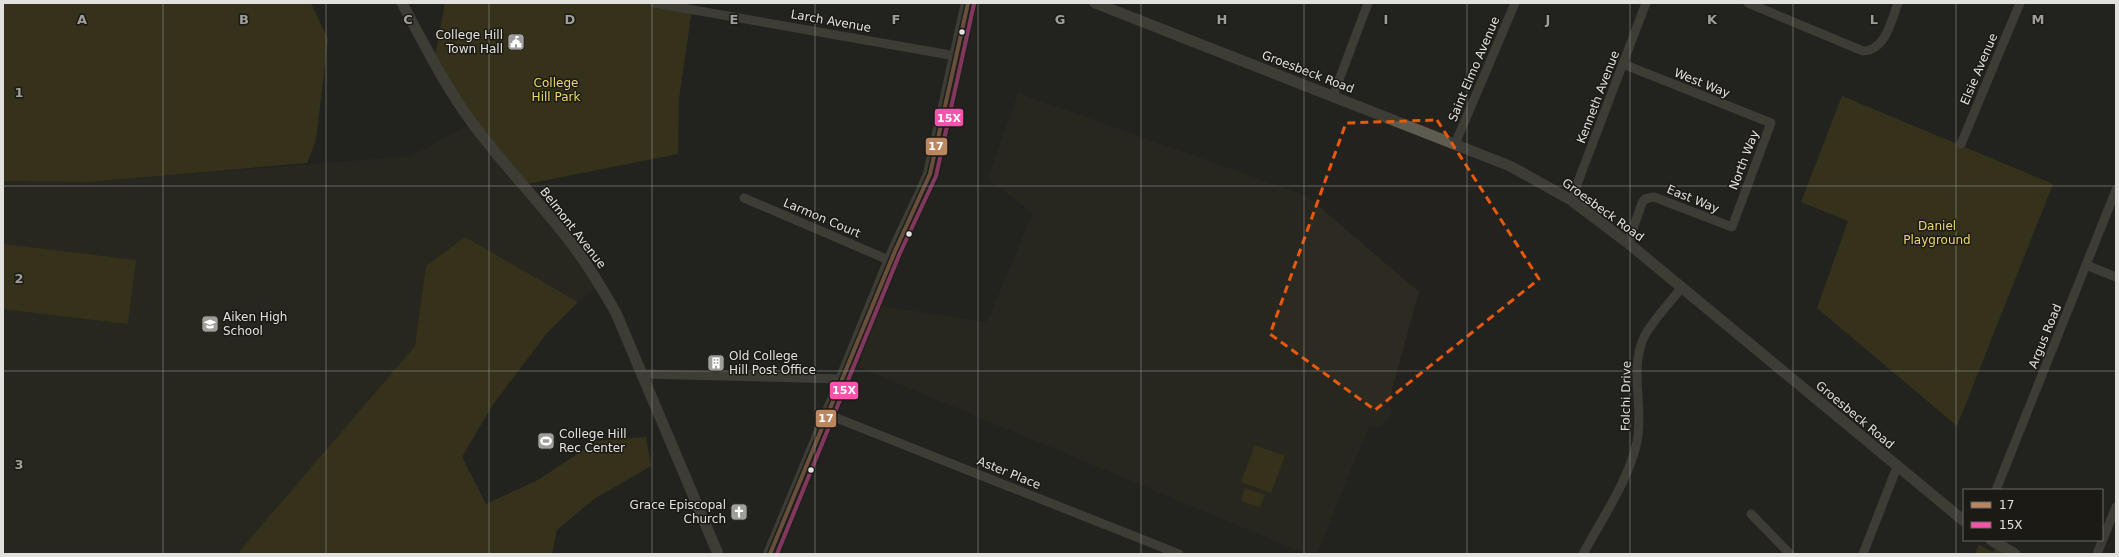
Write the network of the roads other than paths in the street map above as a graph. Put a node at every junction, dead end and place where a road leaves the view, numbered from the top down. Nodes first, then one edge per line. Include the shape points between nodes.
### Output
1 (402, 3) edge
2 (654, 3) edge
3 (712, 3) edge
4 (968, 3) edge
5 (1095, 3) edge
6 (1368, 3) edge
7 (1515, 3) edge
8 (1646, 3) edge
9 (1748, 3) edge
10 (2020, 3) edge
11 (1896, 7) edge
12 (708, 12) junction
13 (956, 56) junction
14 (1623, 64) junction
15 (1333, 96) junction
16 (1771, 124) joint
17 (1455, 144) junction
18 (1961, 144) dead end
19 (2116, 190) edge
20 (744, 198) dead end
21 (1571, 200) junction
22 (1732, 228) joint
23 (1628, 243) junction
24 (891, 261) junction
25 (2086, 265) junction
26 (2116, 277) edge
27 (1681, 288) junction
28 (642, 374) junction
29 (843, 379) junction
30 (829, 414) junction
31 (1897, 467) junction
32 (1996, 489) edge
33 (2116, 507) edge
34 (1751, 514) dead end
35 (1963, 520) edge
36 (2103, 539) edge
37 (1993, 541) edge
38 (2102, 541) edge
39 (718, 554) edge
40 (770, 554) edge
41 (1179, 554) edge
42 (1583, 554) edge
43 (1790, 554) edge
44 (1863, 554) edge
45 (2015, 554) edge
46 (2097, 554) edge

1 - 28 street, Belmont Avenue via 447,86 472,123 565,236 600,285 616,313
2 - 12 street, Larch Avenue
3 - 12 street
4 - 13 main road
5 - 15 street, Groesbeck Road
6 - 15 street
7 - 17 street, Saint Elmo Avenue
8 - 14 street, Kenneth Avenue
9 - 11 street via 1863,51 1870,51 1881,45
10 - 18 street, Elsie Avenue
12 - 13 street, Larch Avenue
13 - 24 main road via 930,174
14 - 16 street, West Way
14 - 21 street, Kenneth Avenue
15 - 17 street, Groesbeck Road
16 - 22 street, North Way
17 - 21 street, Groesbeck Road via 1510,166
19 - 25 street, Argus Road
20 - 24 street, Larmon Court
21 - 23 street, Groesbeck Road
22 - 23 street, East Way via 1654,196 1642,203
23 - 27 street, Groesbeck Road
24 - 29 main road
25 - 26 street
25 - 32 street, Argus Road
27 - 31 street, Groesbeck Road
27 - 42 street, Folchi Drive via 1646,333 1640,348 1637,371 1640,422 1632,456 1624,478
28 - 29 street
28 - 39 street, Belmont Avenue
29 - 30 main road
30 - 40 main road
30 - 41 street, Aster Place
31 - 35 street, Groesbeck Road
31 - 44 street
33 - 36 street
34 - 43 street
37 - 45 street
38 - 46 street

